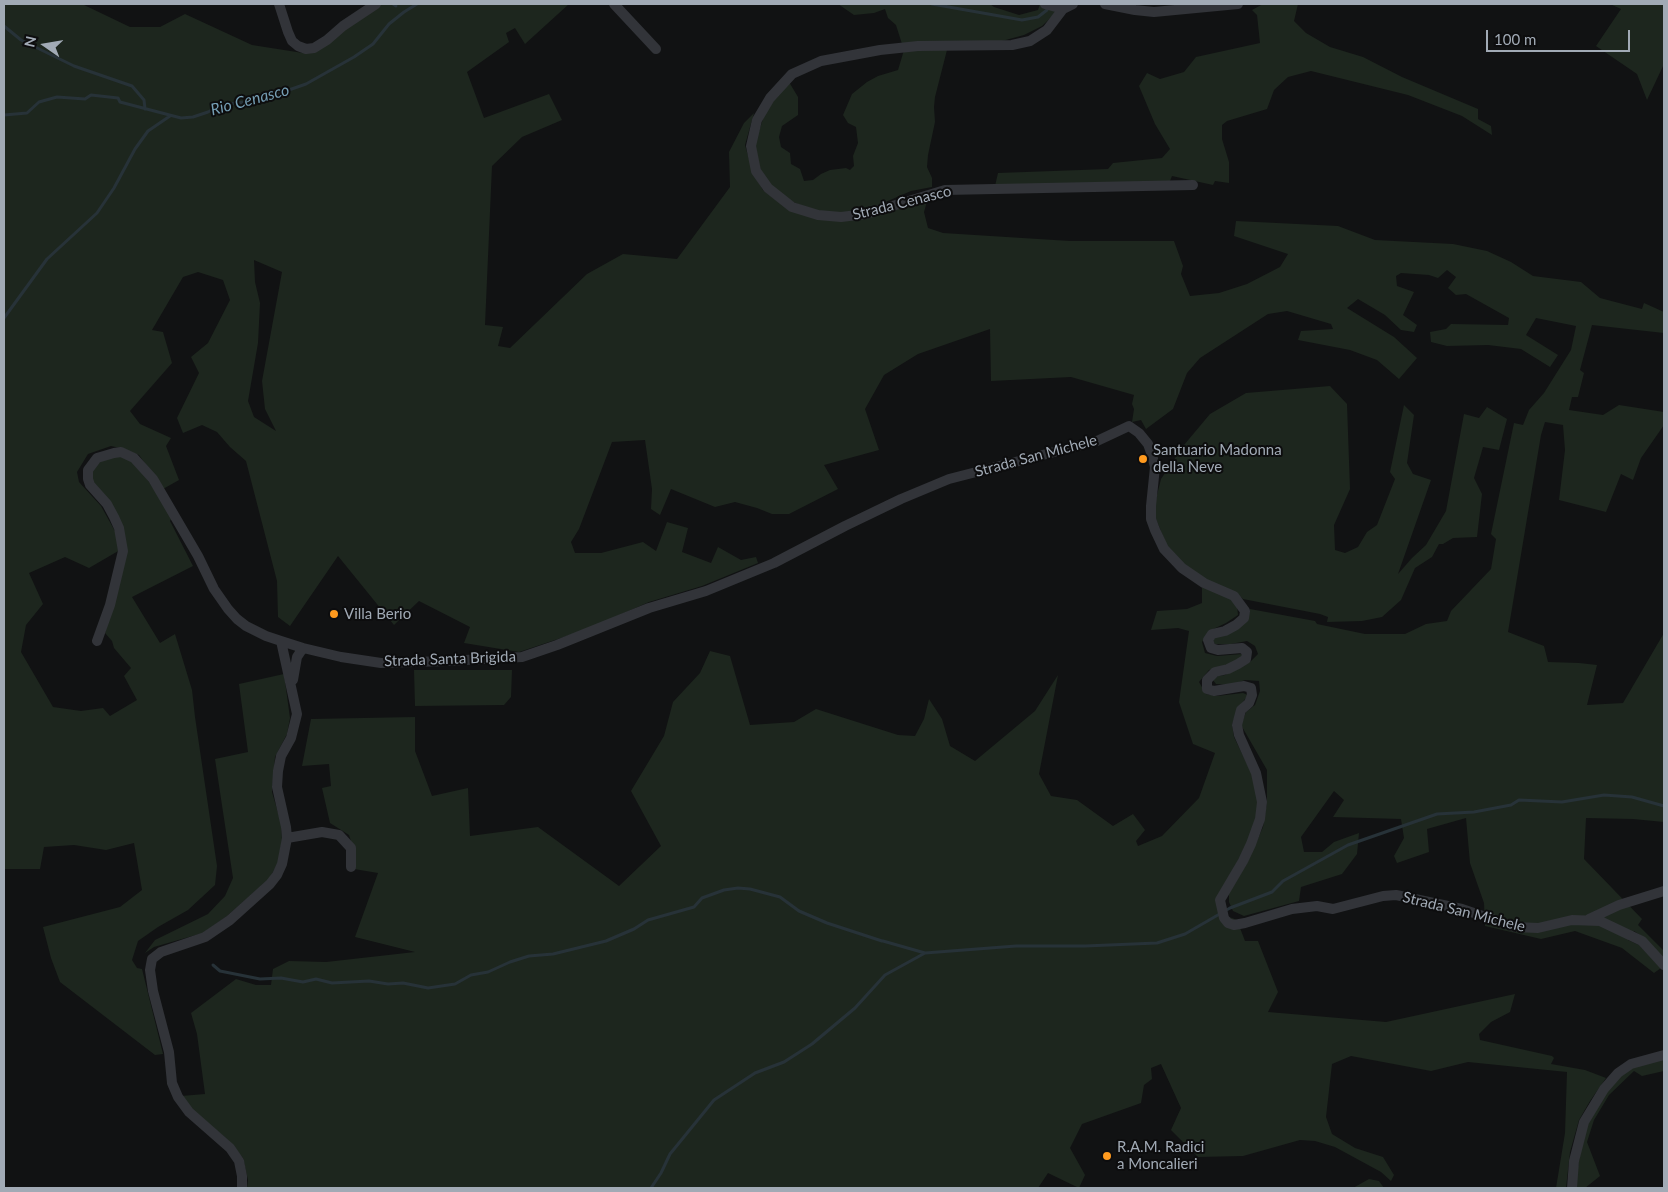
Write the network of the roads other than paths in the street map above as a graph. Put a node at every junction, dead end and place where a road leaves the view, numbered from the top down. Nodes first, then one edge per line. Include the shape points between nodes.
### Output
1 (279, 4) edge
2 (376, 4) edge
3 (614, 4) edge
4 (1045, 4) edge
5 (1073, 4) edge
6 (1105, 4) edge
7 (1238, 4) edge
8 (1063, 9) junction
9 (656, 49) dead end
10 (1193, 185) dead end
11 (706, 591) joint
12 (97, 641) dead end
13 (281, 641) junction
14 (303, 648) junction
15 (292, 691) junction
16 (287, 838) junction
17 (351, 868) dead end
18 (1664, 891) edge
19 (1588, 919) junction
20 (1664, 965) edge
21 (1664, 1054) edge
22 (242, 1188) edge
23 (1572, 1188) edge

1 - 2 street via 292,42 306,49 328,40
3 - 9 street
4 - 8 street
5 - 8 street, Strada Cenasco
6 - 7 street via 1154,12
8 - 10 street, Strada Cenasco via 1047,30 1030,41 1012,45 918,46 880,50 821,61 792,74 770,98 757,120 751,146 756,171 768,188 792,207 841,218 866,214 945,190
11 - 14 street, Strada Santa Brigida via 649,608 522,657 381,663
11 - 19 street, Strada San Michele via 774,563 901,499 949,479 1098,441 1129,426 1148,444 1154,461 1151,518 1164,550 1204,583 1234,596 1245,611 1244,618 1236,625 1212,634 1208,640 1211,648 1242,648 1247,652 1246,658 1238,664 1215,672 1207,680 1207,689 1251,688 1249,703 1241,710 1237,725 1256,773 1262,802 1251,844 1220,900 1228,924 1245,923 1292,909 1317,906 1333,909 1396,895 1462,909 1521,927 1538,928
12 - 13 street, Strada Santa Brigida via 123,551 119,528 107,504 90,485 88,470 97,458 121,452 134,458 153,479 228,609 246,626
13 - 14 street, Strada Santa Brigida
13 - 15 street
14 - 15 street via 297,657
15 - 16 street via 296,724 281,756 278,771
16 - 17 street via 322,832 340,835 351,848
16 - 22 street via 277,875 257,897 205,937 161,952 152,959 150,970 169,1052 172,1083 189,1112 240,1161
18 - 19 street
19 - 20 street, Strada San Michele via 1610,925 1642,941
21 - 23 street via 1631,1064 1604,1089 1584,1122 1574,1161

